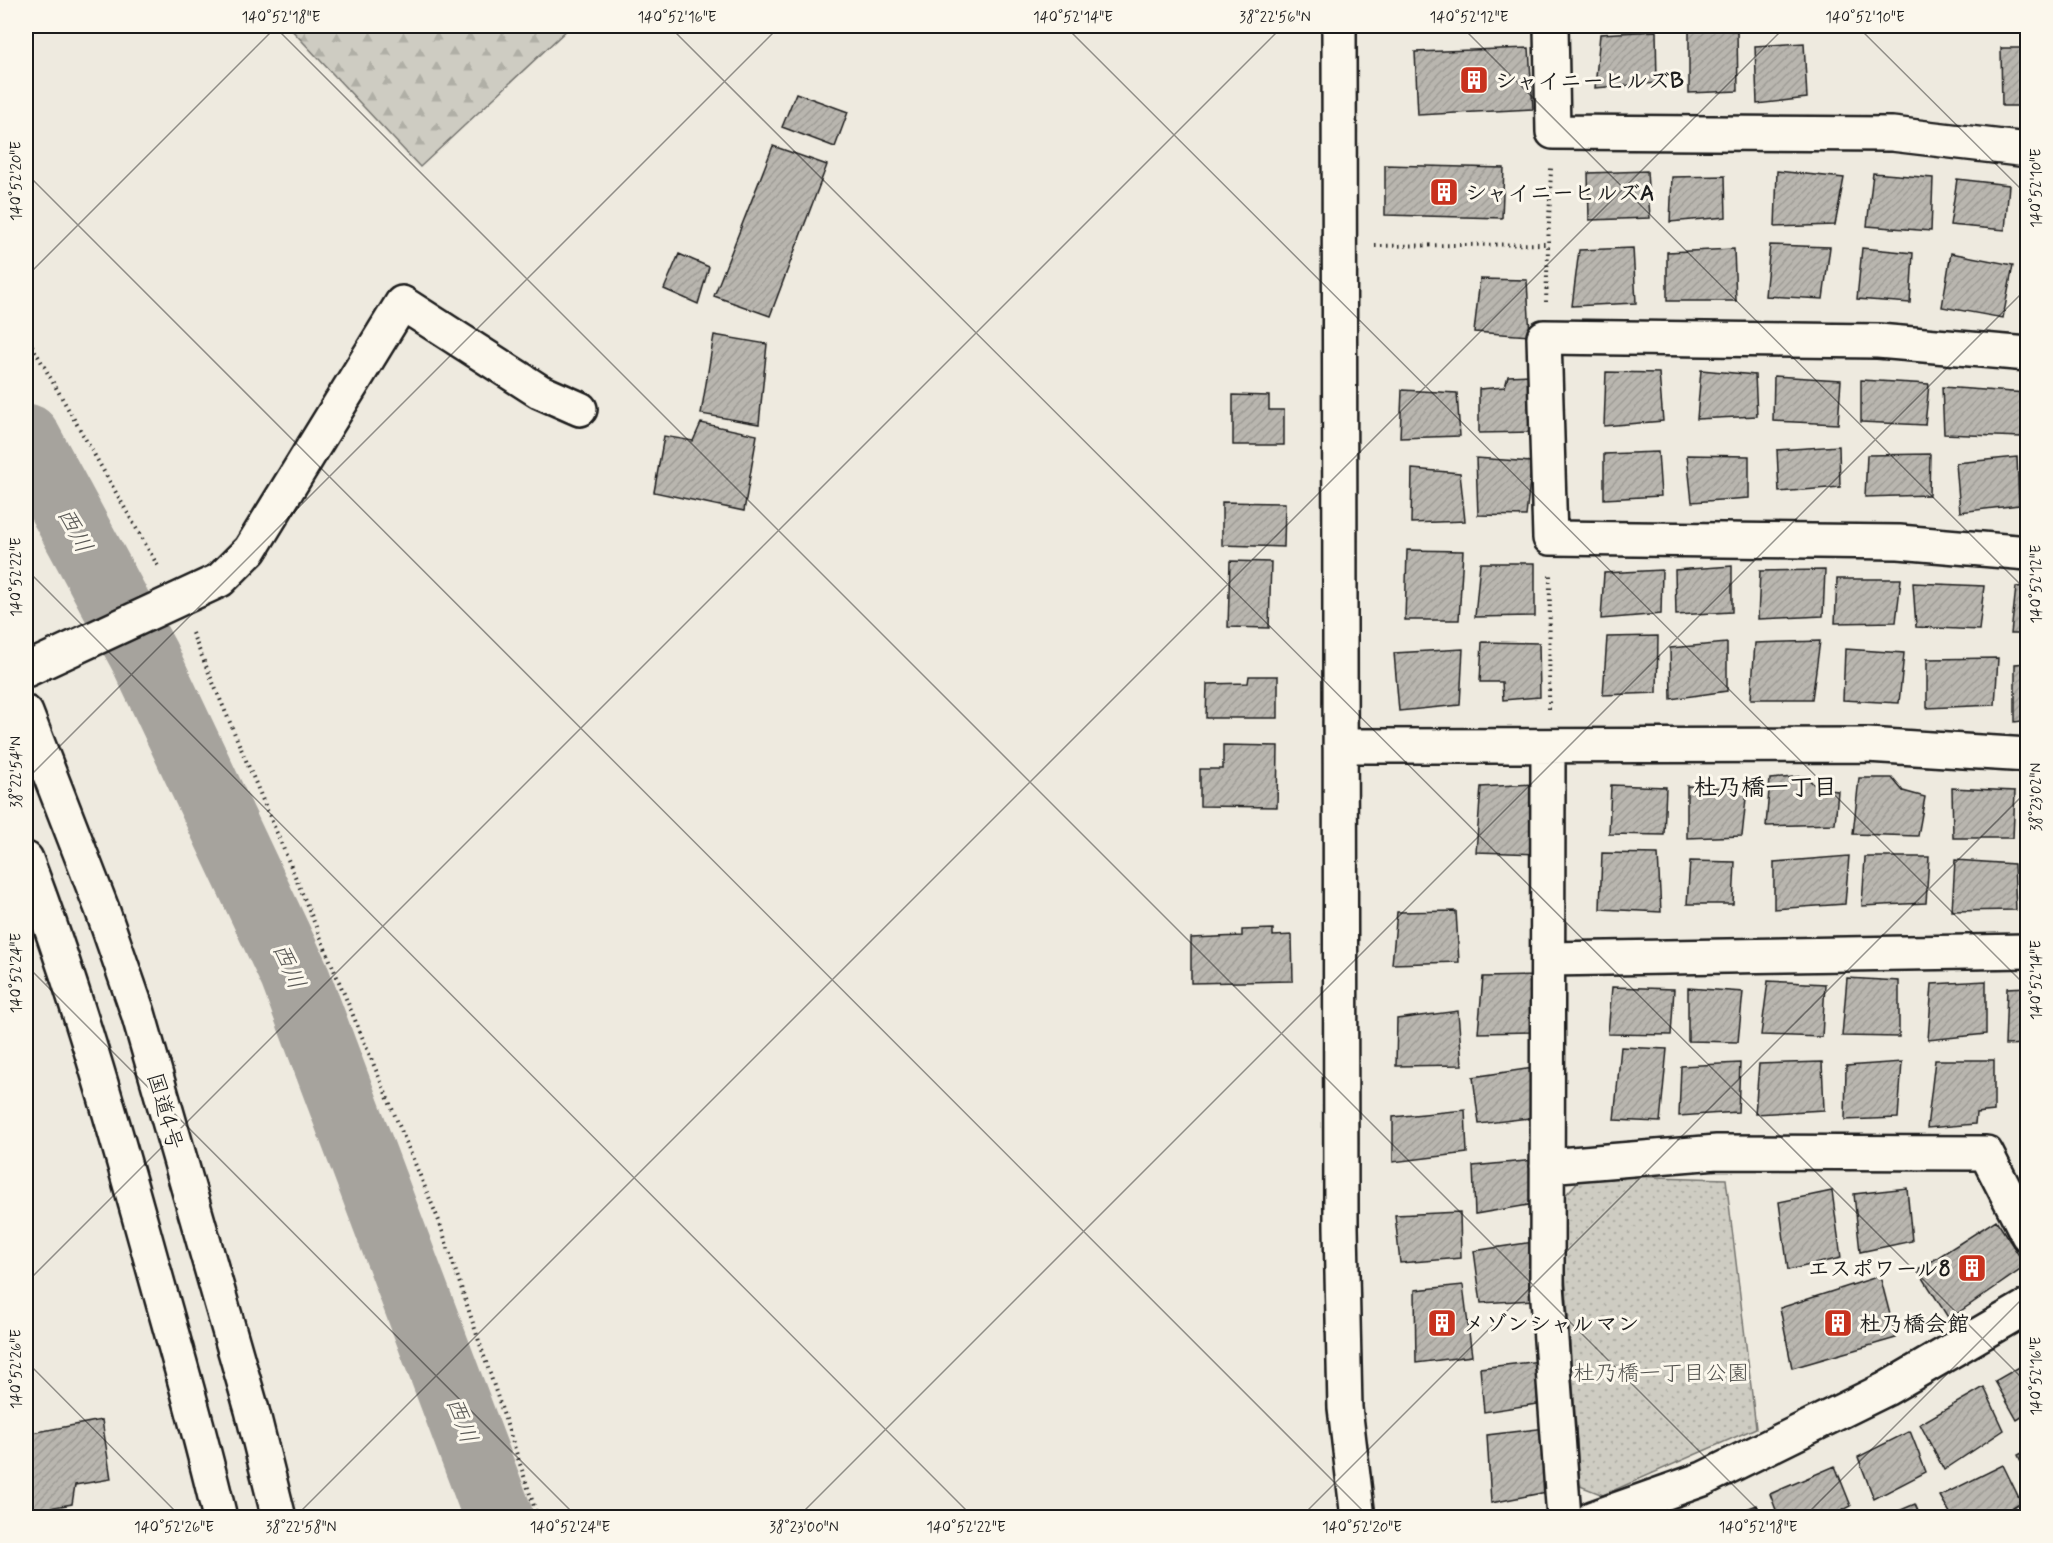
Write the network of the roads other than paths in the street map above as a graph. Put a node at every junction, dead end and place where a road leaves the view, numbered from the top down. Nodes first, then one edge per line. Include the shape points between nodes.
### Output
1 (1339, 26) edge
2 (1551, 26) edge
3 (2028, 150) edge
4 (2028, 354) edge
5 (580, 409) dead end
6 (2028, 552) edge
7 (26, 670) edge
8 (26, 713) edge
9 (1340, 746) junction
10 (1548, 747) junction
11 (2028, 755) edge
12 (26, 859) edge
13 (2028, 951) edge
14 (1548, 959) junction
15 (1547, 1166) junction
16 (2028, 1234) edge
17 (2028, 1306) edge
18 (220, 1518) edge
19 (279, 1518) edge
20 (1359, 1518) edge
21 (1564, 1518) edge
22 (1593, 1518) edge

1 - 9 main road
2 - 3 main road via 1553,132 1892,134
4 - 6 main road via 1878,341 1545,338 1550,538 1899,542
5 - 7 main road via 539,391 402,303 250,550 220,580
8 - 19 main road, 国道4号 via 138,1012 249,1399
9 - 10 main road
9 - 20 main road via 1345,1408
10 - 11 main road via 1867,745
10 - 14 main road
12 - 18 main road via 108,1105
13 - 14 main road
14 - 15 main road
15 - 16 main road via 1717,1152 1986,1153
15 - 21 main road via 1547,1285
17 - 22 main road via 1886,1389 1703,1479

